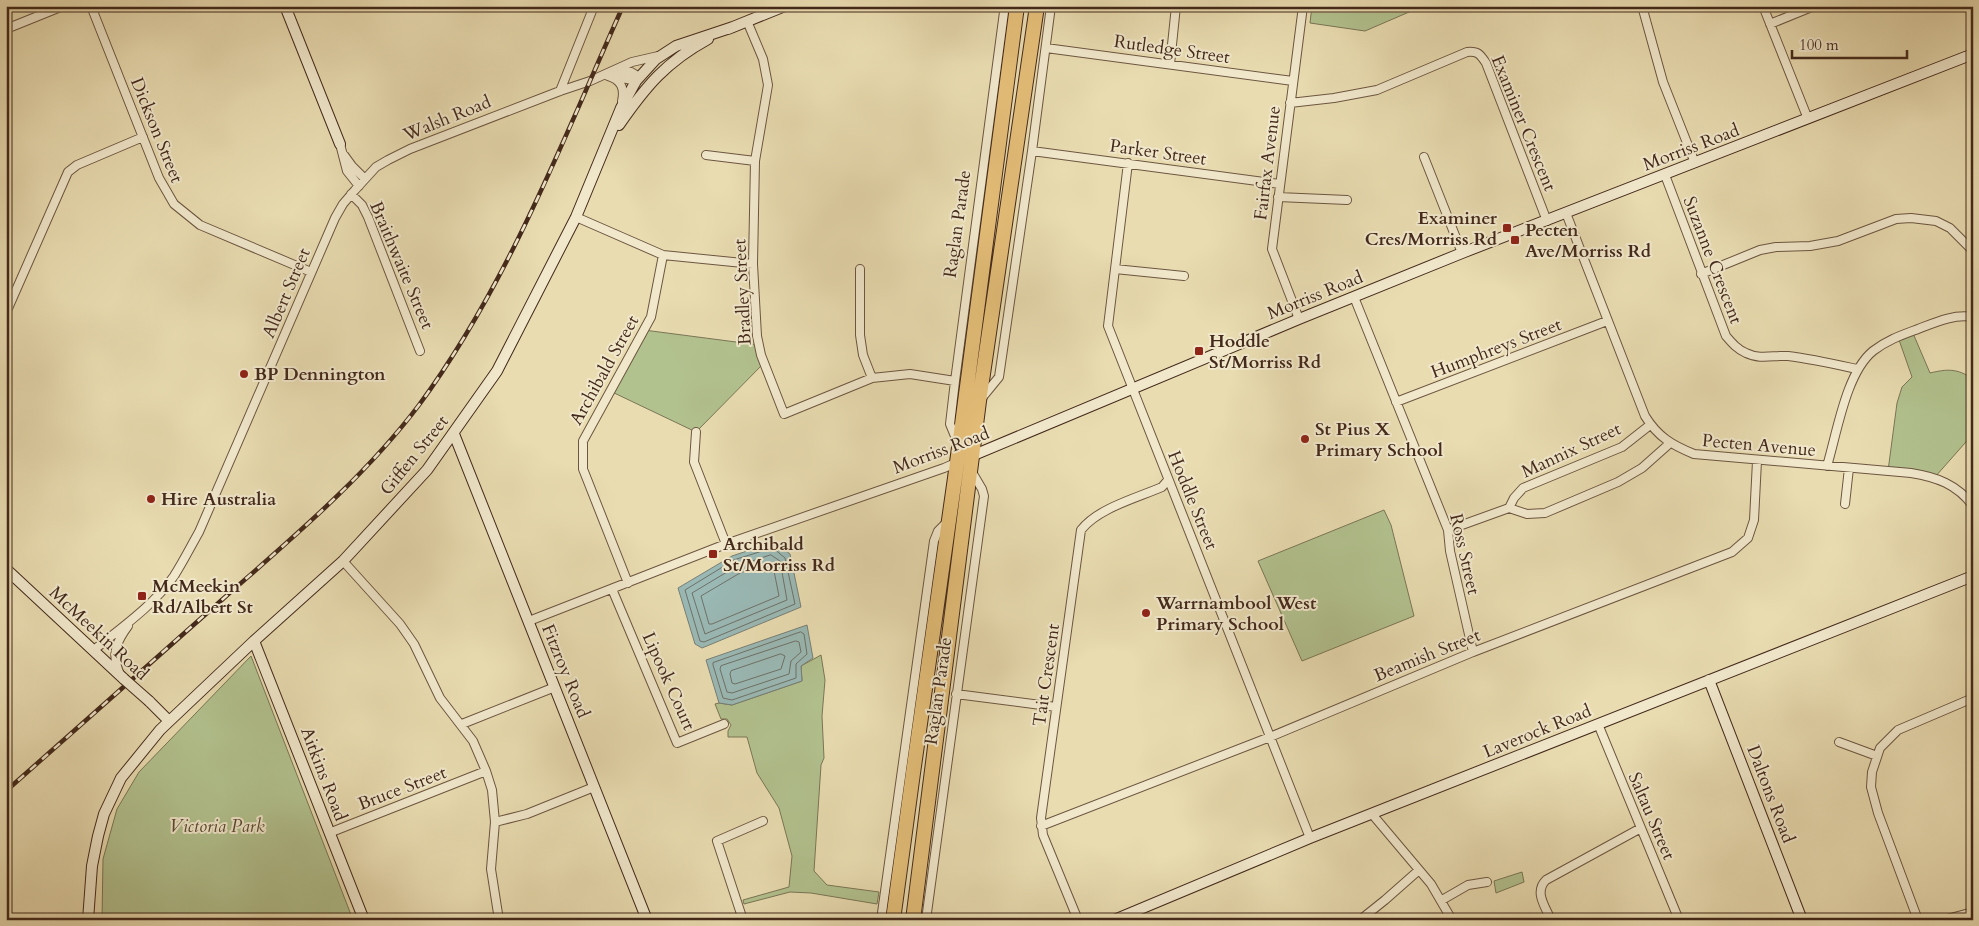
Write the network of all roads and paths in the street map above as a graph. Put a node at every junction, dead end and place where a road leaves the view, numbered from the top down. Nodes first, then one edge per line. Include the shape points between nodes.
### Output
1 (63, 6) edge
2 (91, 6) edge
3 (285, 6) edge
4 (594, 6) edge
5 (785, 6) edge
6 (1007, 6) edge
7 (1017, 6) edge
8 (1037, 6) edge
9 (1050, 6) edge
10 (1176, 6) edge
11 (1303, 6) edge
12 (1642, 6) edge
13 (1763, 6) edge
14 (1814, 6) edge
15 (747, 21) junction
16 (1770, 24) junction
17 (733, 27) junction
18 (6, 29) edge
19 (1046, 48) junction
20 (662, 54) junction
21 (1973, 54) edge
22 (1170, 64) junction
23 (616, 70) junction
24 (604, 77) junction
25 (638, 79) junction
26 (1293, 81) junction
27 (648, 85) junction
28 (560, 91) junction
29 (1290, 102) junction
30 (621, 108) junction
31 (1808, 119) junction
32 (143, 137) junction
33 (340, 144) junction
34 (604, 149) junction
35 (1032, 150) junction
36 (706, 155) dead end
37 (1424, 157) dead end
38 (755, 161) junction
39 (1128, 163) junction
40 (1695, 163) junction
41 (1664, 175) junction
42 (365, 179) junction
43 (1280, 184) junction
44 (355, 190) junction
45 (1278, 197) junction
46 (1347, 200) dead end
47 (1566, 213) junction
48 (576, 217) junction
49 (1547, 221) junction
50 (1973, 251) edge
51 (1462, 253) junction
52 (663, 255) junction
53 (753, 264) junction
54 (860, 268) dead end
55 (1115, 269) junction
56 (311, 272) junction
57 (1701, 274) junction
58 (1184, 276) dead end
59 (1354, 297) junction
60 (6, 313) edge
61 (1973, 317) edge
62 (1299, 319) junction
63 (1607, 321) junction
64 (420, 350) dead end
65 (1857, 369) junction
66 (872, 378) junction
67 (955, 381) junction
68 (1132, 388) junction
69 (980, 401) junction
70 (1396, 402) junction
71 (1650, 425) junction
72 (696, 432) dead end
73 (454, 434) junction
74 (1670, 444) junction
75 (959, 445) junction
76 (974, 455) junction
77 (1758, 461) junction
78 (957, 462) junction
79 (1828, 466) junction
80 (1849, 468) junction
81 (971, 470) junction
82 (1168, 480) junction
83 (1845, 504) dead end
84 (1973, 506) edge
85 (1509, 508) junction
86 (948, 521) junction
87 (1448, 530) junction
88 (726, 544) junction
89 (343, 561) junction
90 (6, 569) edge
91 (1973, 576) edge
92 (628, 583) junction
93 (612, 589) junction
94 (134, 618) junction
95 (529, 622) junction
96 (254, 641) junction
97 (94, 650) junction
98 (1473, 652) junction
99 (122, 677) junction
100 (1709, 680) junction
101 (555, 688) junction
102 (956, 694) junction
103 (1973, 698) edge
104 (1056, 707) junction
105 (169, 721) junction
106 (462, 724) junction
107 (724, 724) dead end
108 (1598, 724) junction
109 (1270, 737) junction
110 (1839, 742) dead end
111 (1877, 756) junction
112 (486, 771) junction
113 (594, 787) junction
114 (1372, 814) junction
115 (763, 821) dead end
116 (495, 822) junction
117 (1041, 826) junction
118 (1641, 828) junction
119 (329, 833) junction
120 (1310, 838) junction
121 (1419, 870) junction
122 (1487, 882) dead end
123 (1442, 900) junction
124 (1973, 912) edge
125 (88, 920) edge
126 (364, 920) edge
127 (499, 920) edge
128 (647, 920) edge
129 (742, 920) edge
130 (881, 920) edge
131 (894, 920) edge
132 (913, 920) edge
133 (926, 920) edge
134 (1078, 920) edge
135 (1114, 920) edge
136 (1360, 920) edge
137 (1452, 920) edge
138 (1551, 920) edge
139 (1679, 920) edge
140 (1802, 920) edge
141 (1918, 920) edge
142 (1943, 920) edge

1 - 18 street
2 - 32 street, Dickson Street
3 - 33 street, Braithwaite Street
4 - 28 street
5 - 15 street, Walsh Road
6 - 67 street, Raglan Parade
7 - 75 highway, Raglan Parade
8 - 69 highway, Raglan Parade
9 - 19 street
10 - 22 street
11 - 26 street, Fairfax Avenue
12 - 40 street via 1663,82
13 - 16 street
14 - 16 street
15 - 17 street, Walsh Road
15 - 38 street, Bradley Street via 763,59 768,85
16 - 31 street
17 - 20 street, Walsh Road via 686,42
17 - 27 street, Walsh Road via 682,55
19 - 22 street, Rutledge Street
19 - 35 street
20 - 23 street, Walsh Road via 637,60
20 - 25 street, Walsh Road
21 - 31 street, Morriss Road
22 - 26 street, Rutledge Street
23 - 24 street, Walsh Road
23 - 25 street via 631,72
24 - 25 street, Walsh Road
24 - 28 street, Walsh Road
24 - 30 street via 618,81 622,86
25 - 27 street
25 - 30 street, Giffen Street
26 - 29 street, Fairfax Avenue
27 - 34 street, Giffen Street
28 - 42 street, Walsh Road via 410,150 376,167
29 - 43 street, Fairfax Avenue
29 - 49 street, Examiner Crescent via 1377,90 1475,51 1486,63
30 - 34 street, Giffen Street
31 - 40 street, Morriss Road
32 - 56 street, Dickson Street via 167,193 183,213 200,225
32 - 60 street via 77,165 68,172
33 - 42 street, Braithwaite Street via 352,166
33 - 44 street, Braithwaite Street
34 - 48 street, Giffen Street
35 - 39 street, Parker Street
35 - 69 street via 999,376
36 - 38 street
37 - 51 street
38 - 53 street, Bradley Street
39 - 43 street, Parker Street
39 - 55 street, Hoddle Street
40 - 41 street, Morriss Road
41 - 47 street, Morriss Road
41 - 57 street, Suzanne Crescent
42 - 44 street, Walsh Road
43 - 45 street, Fairfax Avenue
44 - 56 street, Albert Street via 335,218
44 - 64 street, Braithwaite Street
45 - 46 street
45 - 62 street, Fairfax Avenue via 1272,249
47 - 49 street, Morriss Road
47 - 63 street, Pecten Avenue
48 - 52 street
48 - 73 street, Giffen Street via 497,371
49 - 51 street, Morriss Road
50 - 57 street via 1950,228 1936,221 1896,219 1838,241 1760,250
51 - 59 street, Morriss Road
52 - 53 street
52 - 92 street, Archibald Street via 651,317 583,441 583,469
53 - 66 street, Bradley Street via 757,336 784,414
54 - 66 street via 860,336
55 - 58 street
55 - 68 street, Hoddle Street via 1108,326
56 - 94 street, Albert Street via 199,532 174,575
57 - 65 street, Suzanne Crescent via 1726,336 1735,347 1763,357 1820,360
59 - 62 street, Morriss Road
59 - 70 street, Ross Street
61 - 65 street via 1951,316 1890,340 1872,352
62 - 68 street, Morriss Road
63 - 70 street, Humphreys Street
63 - 71 street, Pecten Avenue
65 - 79 street
66 - 67 street, Bradley Street via 910,374
67 - 75 street, Raglan Parade via 950,424
68 - 76 street, Morriss Road
68 - 82 street, Hoddle Street
69 - 76 highway, Raglan Parade
70 - 87 street, Ross Street
71 - 74 street, Pecten Avenue
71 - 85 street, Mannix Street via 1622,447 1523,488
72 - 88 street via 694,462
73 - 89 street, Giffen Street via 427,470
73 - 95 street, Fitzroy Road
74 - 77 street, Pecten Avenue via 1694,454
74 - 85 street via 1642,468 1618,482 1545,513 1527,514
75 - 78 highway, Raglan Parade
76 - 78 street, Morriss Road
76 - 81 highway, Raglan Parade
77 - 79 street, Pecten Avenue
77 - 98 street, Beamish Street via 1754,520 1748,538 1732,552
78 - 86 highway, Raglan Parade
78 - 88 street, Morriss Road
79 - 80 street, Pecten Avenue
80 - 83 street
80 - 84 street, Pecten Avenue via 1911,472 1934,477 1954,488
81 - 102 street, Raglan Parade via 984,496
81 - 132 highway, Raglan Parade
82 - 104 street, Tait Crescent via 1162,487 1097,515 1081,530
82 - 109 street, Hoddle Street
85 - 87 street
86 - 130 street, Raglan Parade via 934,541
86 - 131 highway, Raglan Parade
87 - 98 street, Ross Street
88 - 92 street, Morriss Road
89 - 96 street, Giffen Street
89 - 106 street via 400,624 422,658 440,698
90 - 97 street, McMeekin Road
91 - 100 street, Laverock Road
92 - 93 street, Morriss Road
93 - 95 street, Morriss Road
93 - 107 street, Lipook Court via 677,743
94 - 97 street, Albert Street
94 - 99 street, Albert Street via 115,647 115,659
95 - 101 street, Fitzroy Road
96 - 105 street, Giffen Street
96 - 119 street, Aitkins Road
97 - 99 street, McMeekin Road
98 - 109 street, Beamish Street
99 - 105 street, McMeekin Road, bridge
100 - 108 street, Laverock Road
100 - 140 street, Daltons Road
101 - 106 street
101 - 113 street, Fitzroy Road
102 - 104 street
102 - 133 street, Raglan Parade
103 - 111 street via 1898,730 1880,748
104 - 117 street, Tait Crescent
105 - 125 street, Giffen Street via 121,778 104,814 92,866
106 - 112 street
108 - 114 street, Laverock Road
108 - 118 street, Saltau Street
109 - 117 street, Beamish Street
109 - 120 street, Hoddle Street
110 - 111 street
111 - 141 street via 1871,788 1880,822
112 - 116 street via 492,790
112 - 119 street, Bruce Street
113 - 116 street via 527,814
113 - 128 street, Fitzroy Road
114 - 120 street, Laverock Road
114 - 121 street
115 - 129 street via 717,841
116 - 127 street via 491,869
117 - 134 street, Tait Crescent
118 - 138 street via 1541,885 1539,891
118 - 139 street, Saltau Street
119 - 126 street, Aitkins Road
120 - 135 street, Laverock Road
121 - 123 street
121 - 136 street
122 - 123 street via 1468,885
123 - 137 street
124 - 142 street

